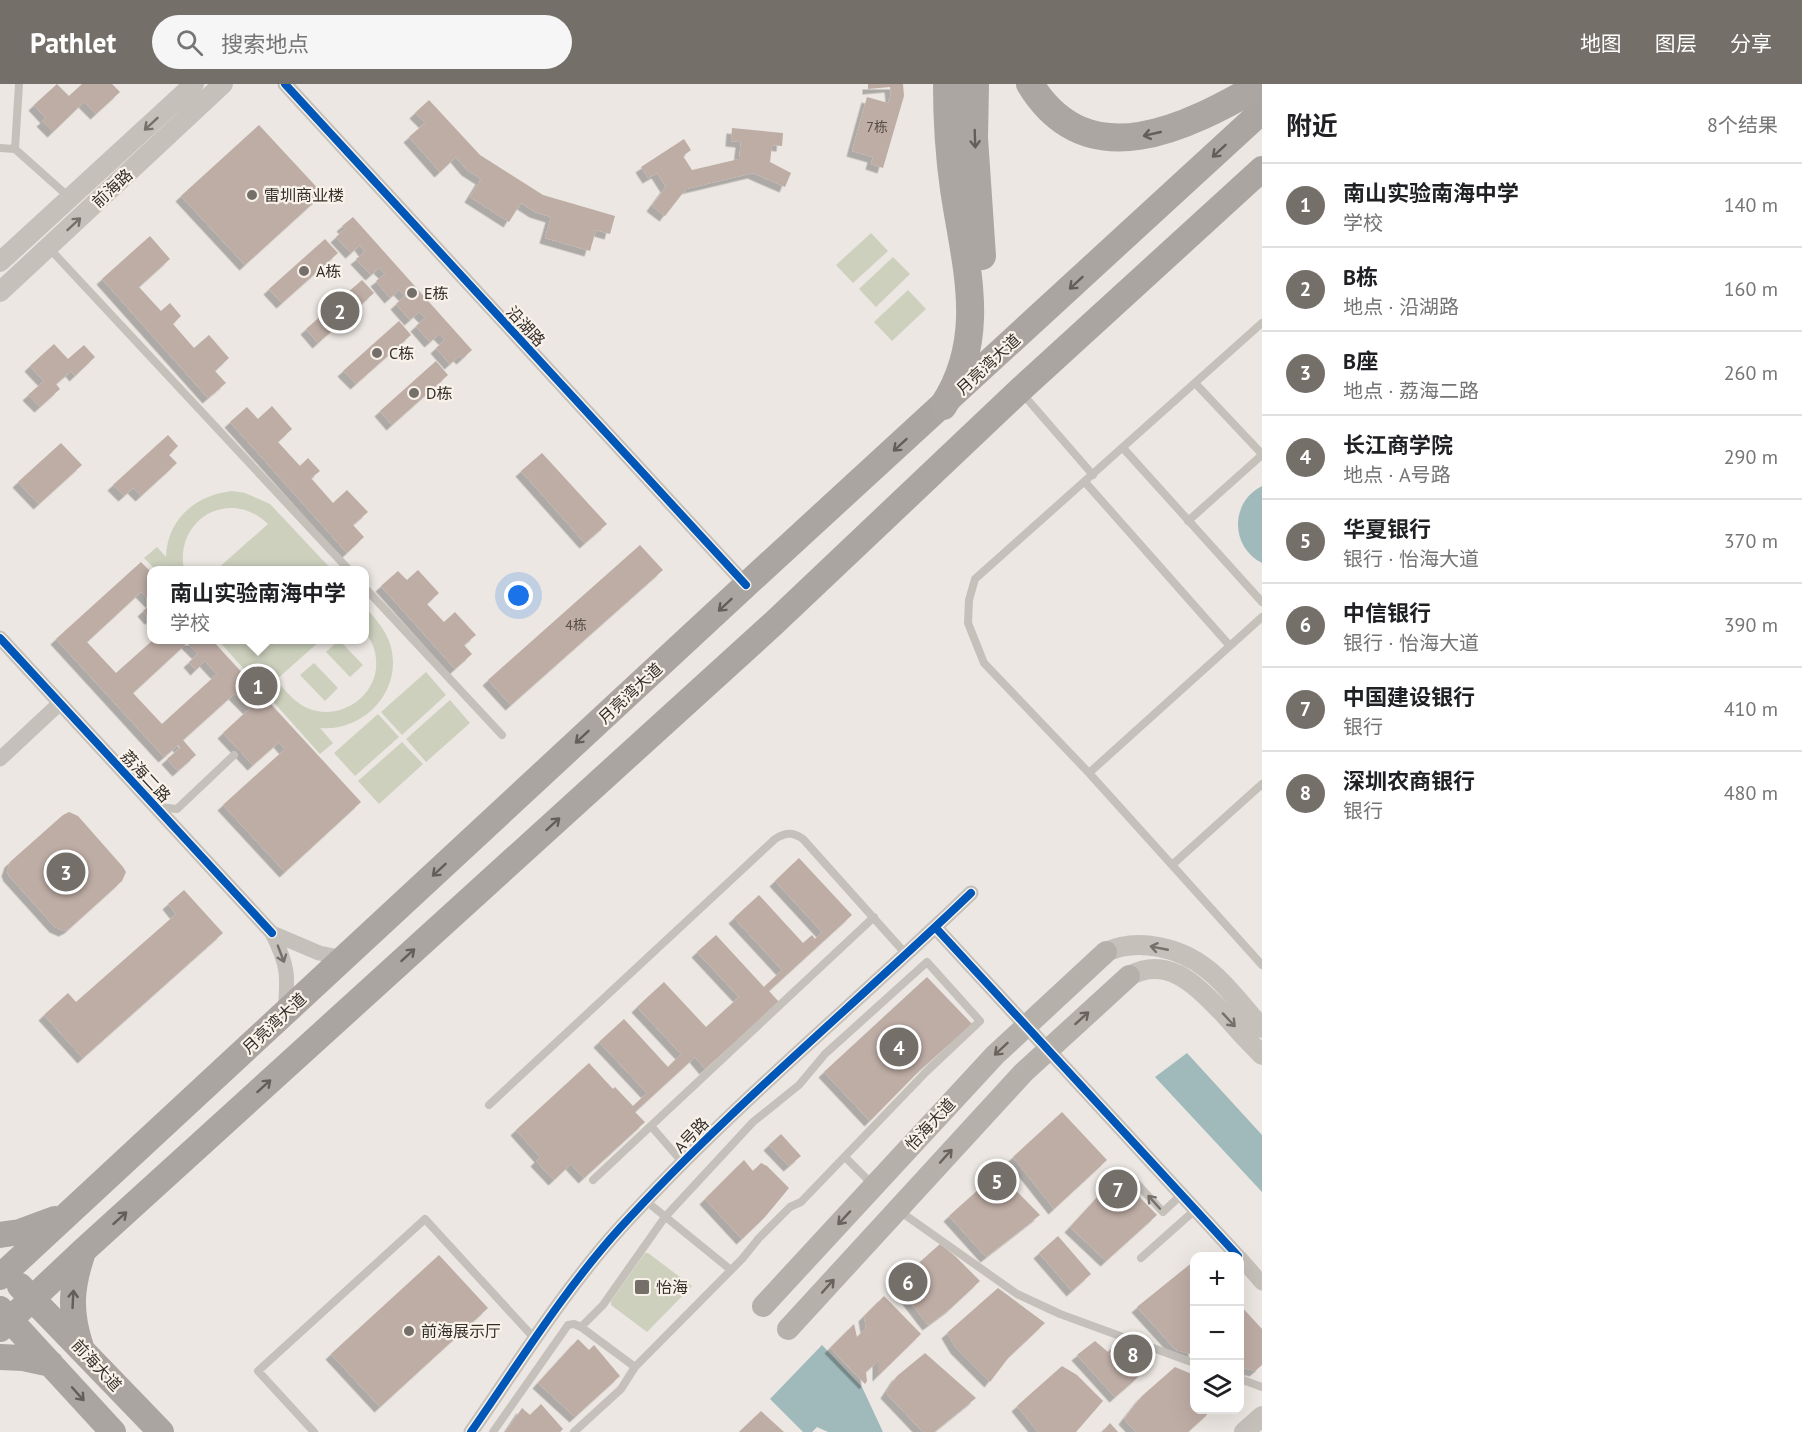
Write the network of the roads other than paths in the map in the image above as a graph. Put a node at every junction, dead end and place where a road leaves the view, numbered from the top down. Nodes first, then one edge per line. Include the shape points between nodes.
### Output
1 (19, 84) edge
2 (194, 84) edge
3 (223, 84) edge
4 (285, 84) edge
5 (947, 84) edge
6 (975, 84) edge
7 (1030, 84) edge
8 (1262, 84) edge
9 (1262, 111) edge
10 (0, 148) edge
11 (15, 148) junction
12 (1262, 168) edge
13 (70, 198) junction
14 (49, 248) junction
15 (0, 262) edge
16 (0, 292) edge
17 (1261, 326) edge
18 (969, 341) junction
19 (1195, 383) junction
20 (1020, 390) junction
21 (943, 406) junction
22 (1123, 448) junction
23 (1262, 454) edge
24 (1093, 475) junction
25 (1085, 482) junction
26 (1188, 520) junction
27 (345, 566) edge
28 (746, 585) junction
29 (369, 592) edge
30 (1262, 602) edge
31 (1262, 617) edge
32 (0, 638) edge
33 (1230, 646) junction
34 (60, 703) junction
35 (502, 735) dead end
36 (234, 755) dead end
37 (0, 759) edge
38 (1089, 773) junction
39 (1262, 784) edge
40 (154, 806) junction
41 (1172, 866) junction
42 (971, 893) dead end
43 (874, 917) junction
44 (935, 927) junction
45 (272, 933) junction
46 (1106, 952) joint
47 (905, 953) junction
48 (344, 958) junction
49 (1262, 965) edge
50 (1129, 976) joint
51 (1202, 977) junction
52 (285, 1013) junction
53 (1026, 1026) junction
54 (1262, 1028) edge
55 (1047, 1049) junction
56 (1262, 1055) edge
57 (489, 1105) dead end
58 (651, 1126) junction
59 (845, 1157) junction
60 (683, 1163) junction
61 (1128, 1174) dead end
62 (593, 1180) dead end
63 (874, 1186) junction
64 (1181, 1195) junction
65 (646, 1201) junction
66 (897, 1209) junction
67 (1195, 1210) junction
68 (72, 1211) junction
69 (665, 1216) junction
70 (0, 1235) edge
71 (84, 1250) junction
72 (1234, 1252) edge
73 (1142, 1258) dead end
74 (1244, 1262) edge
75 (731, 1270) junction
76 (2, 1272) edge
77 (1262, 1282) edge
78 (33, 1299) junction
79 (763, 1306) dead end
80 (3, 1319) edge
81 (581, 1327) junction
82 (788, 1329) dead end
83 (535, 1339) junction
84 (81, 1348) junction
85 (0, 1357) edge
86 (1190, 1362) edge
87 (51, 1364) junction
88 (635, 1367) junction
89 (1244, 1381) edge
90 (1262, 1387) edge
91 (1262, 1416) edge
92 (113, 1432) edge
93 (161, 1432) edge
94 (314, 1432) edge
95 (471, 1432) edge
96 (493, 1432) edge
97 (574, 1432) edge
98 (1244, 1432) edge

1 - 11 lane
2 -> 13 street, 前海路
14 -> 3 street, 前海路
4 - 28 street, 沿湖路
5 - 18 highway via 954,188 968,269
6 -> 18 highway via 974,138 982,264 977,315
8 -> 7 highway via 1230,103 1167,130 1110,138 1072,127 1040,101
9 -> 21 main road, 月亮湾大道
10 - 11 lane
11 - 13 lane
12 - 20 main road
13 - 15 street, 前海路
14 - 16 street, 前海路
14 - 27 lane
17 - 19 lane
18 - 21 highway via 961,374
19 - 22 lane
19 - 23 lane
20 - 24 lane
71 -> 20 main road via 774,622
21 -> 28 main road, 月亮湾大道
22 - 24 lane
22 - 26 lane
23 - 26 lane
24 - 25 lane
25 - 33 lane
25 - 38 lane via 975,579 968,623 984,663
26 - 30 lane
28 -> 48 main road, 月亮湾大道
29 - 35 lane
31 - 33 lane
32 - 34 street, 荔海二路
33 - 38 lane
34 - 37 street
34 - 40 street, 荔海二路
36 - 40 lane via 177,809
38 - 41 lane
39 - 41 lane
40 - 45 street, 荔海二路
41 - 49 lane
42 - 44 street, A号路
43 - 47 lane
43 - 57 lane via 803,839 796,834 783,834
43 - 58 lane
44 - 47 street, A号路
44 - 53 street
45 - 48 street, 荔海二路 via 319,953
45 -> 52 street, 荔海二路 via 284,957 288,979
51 -> 46 street via 1184,955 1157,947 1129,945
46 - 53 main road, 怡海大道
47 - 60 street, A号路
48 - 52 main road, 月亮湾大道
50 - 51 street via 1143,970 1165,970
55 -> 50 main road, 怡海大道
51 - 54 street
51 -> 56 street
52 - 68 main road, 月亮湾大道
53 - 55 street
53 -> 63 main road, 怡海大道
55 - 64 street
66 -> 55 main road, 怡海大道
58 - 60 lane
58 - 62 lane
59 - 63 lane
59 - 69 lane via 980,1021 927,962 825,1054 799,1084 753,1122
59 - 75 lane via 801,1202 766,1230
60 - 65 street, A号路
64 -> 61 lane via 1163,1212
63 -> 79 main road, 怡海大道
64 - 67 street
65 - 69 lane
65 - 83 street, A号路 via 591,1261
82 -> 66 main road, 怡海大道
66 - 86 lane via 1017,1294
67 - 72 street
67 - 73 lane
68 - 70 main road via 38,1226
68 - 76 main road, 月亮湾大道
69 - 75 lane
69 - 81 lane via 603,1305
71 - 78 main road
84 -> 71 main road via 73,1319 73,1296
74 - 77 street
75 - 88 lane
76 - 78 main road, 前海大道
78 - 80 main road
78 - 84 main road, 前海大道
80 - 87 main road, 前海大道
81 - 88 lane
81 - 96 lane via 565,1327
83 - 94 lane via 425,1219 258,1371
83 - 95 street, A号路
84 - 93 main road, 前海大道
85 - 87 main road
87 -> 92 main road, 前海大道
88 - 97 lane via 621,1389
89 - 90 lane
91 - 98 street

